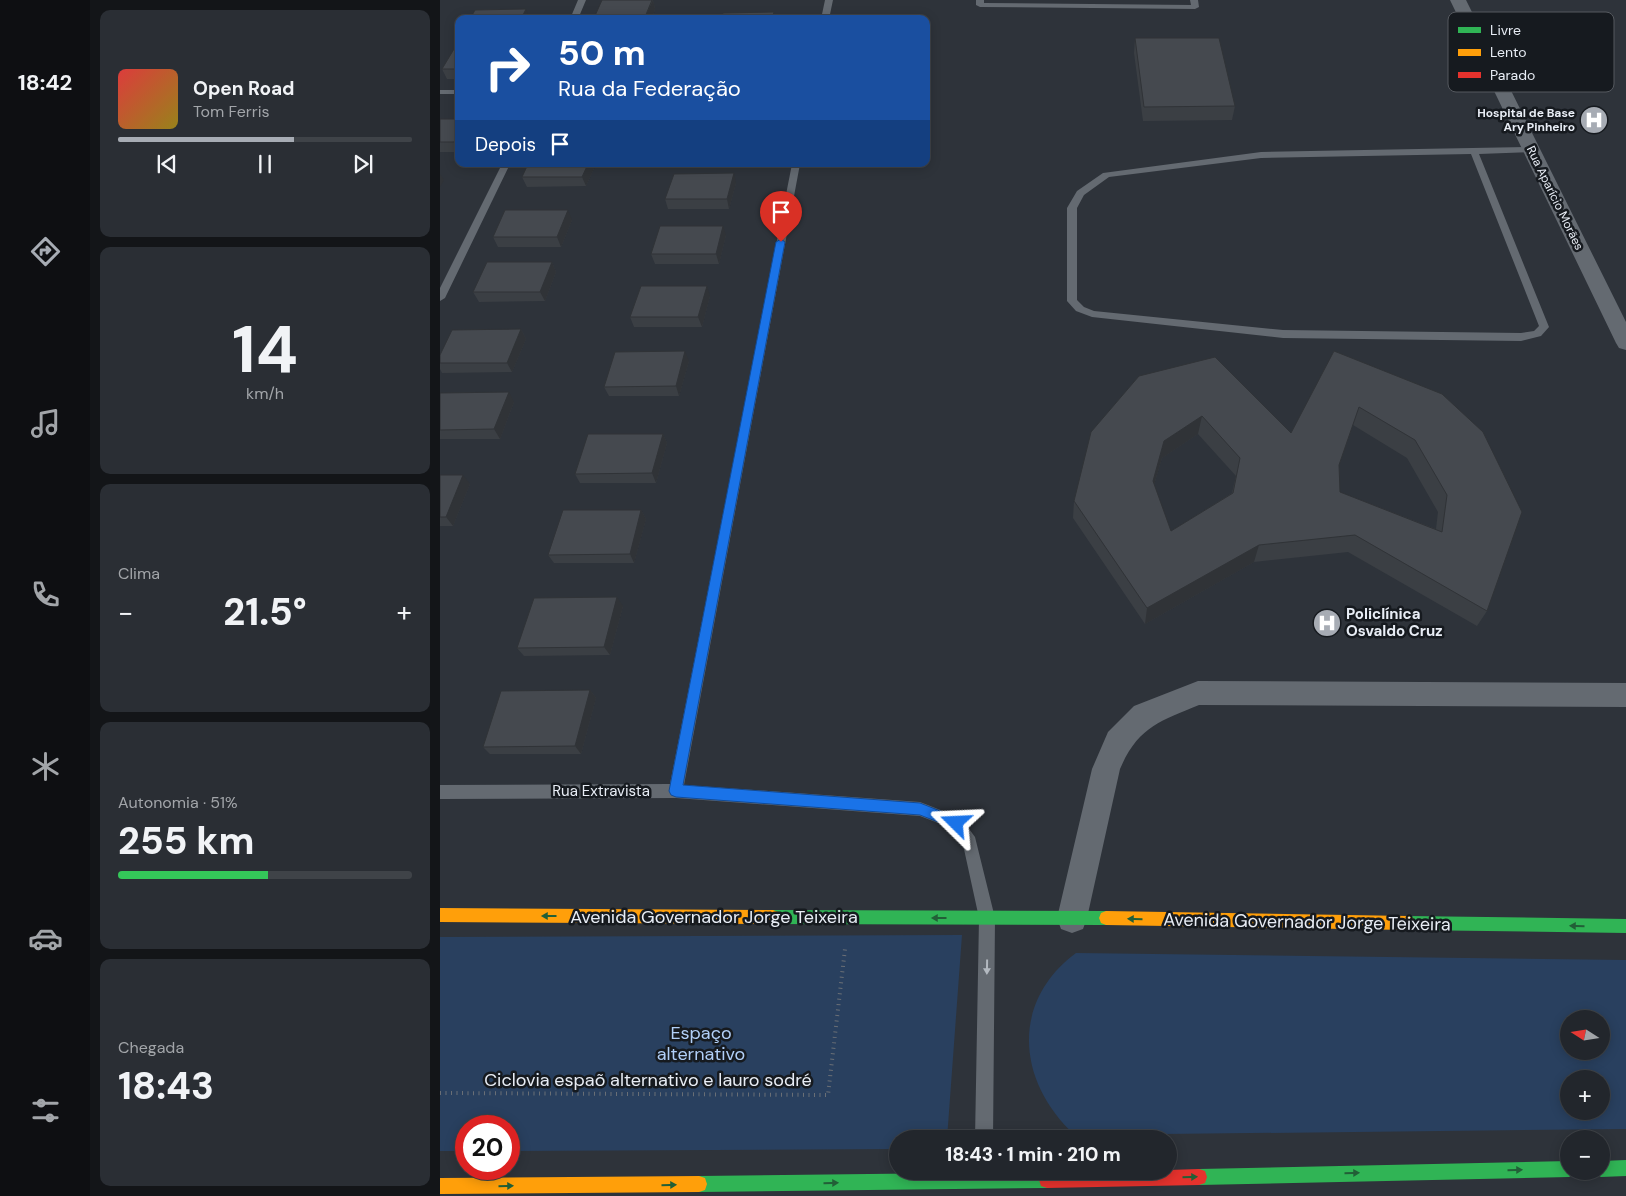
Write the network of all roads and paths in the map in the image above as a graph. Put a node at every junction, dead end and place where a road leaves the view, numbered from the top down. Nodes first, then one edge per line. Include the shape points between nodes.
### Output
1 (582, 0) edge
2 (829, 0) edge
3 (980, 0) edge
4 (1194, 0) edge
5 (1458, 0) edge
6 (1464, 12) edge
7 (576, 15) edge
8 (826, 15) edge
9 (440, 92) edge
10 (455, 92) edge
11 (1503, 92) edge
12 (1531, 150) junction
13 (1474, 151) junction
14 (505, 167) edge
15 (795, 167) edge
16 (440, 298) edge
17 (1626, 343) edge
18 (1626, 695) edge
19 (676, 791) junction
20 (440, 792) edge
21 (440, 915) edge
22 (987, 918) junction
23 (1072, 918) junction
24 (1626, 926) edge
25 (846, 945) dead end
26 (440, 1093) edge
27 (984, 1130) edge
28 (1626, 1168) edge
29 (1560, 1169) edge
30 (1610, 1169) edge
31 (1177, 1174) edge
32 (889, 1179) edge
33 (440, 1186) edge
34 (476, 1191) edge

1 - 7 lane
2 - 8 lane
3 - 4 lane via 980,5 1194,7
5 - 6 street, Rua Aparício Morães
9 - 10 lane
11 - 12 street, Rua Aparício Morães
12 - 13 lane
12 - 17 street, Rua Aparício Morães
13 - 13 lane via 1261,155 1106,175 1080,193 1072,208 1072,301 1092,314 1283,334 1521,337 1537,334 1544,327
14 - 16 lane
15 - 19 lane
18 - 23 street via 1198,693 1144,715 1118,741 1106,769
19 - 20 lane, Rua Extravista
19 - 22 lane, Rua Extravista via 920,809 956,823 968,837
22 -> 21 main road, Avenida Governador Jorge Teixeira
22 - 23 main road, Avenida Governador Jorge Teixeira
22 -> 27 lane
24 -> 23 main road, Avenida Governador Jorge Teixeira
25 - 26 path, Ciclovia espaõ alternativo e lauro sodré via 828,1095
28 - 30 main road
31 -> 29 main road
34 -> 32 main road
33 - 34 main road

